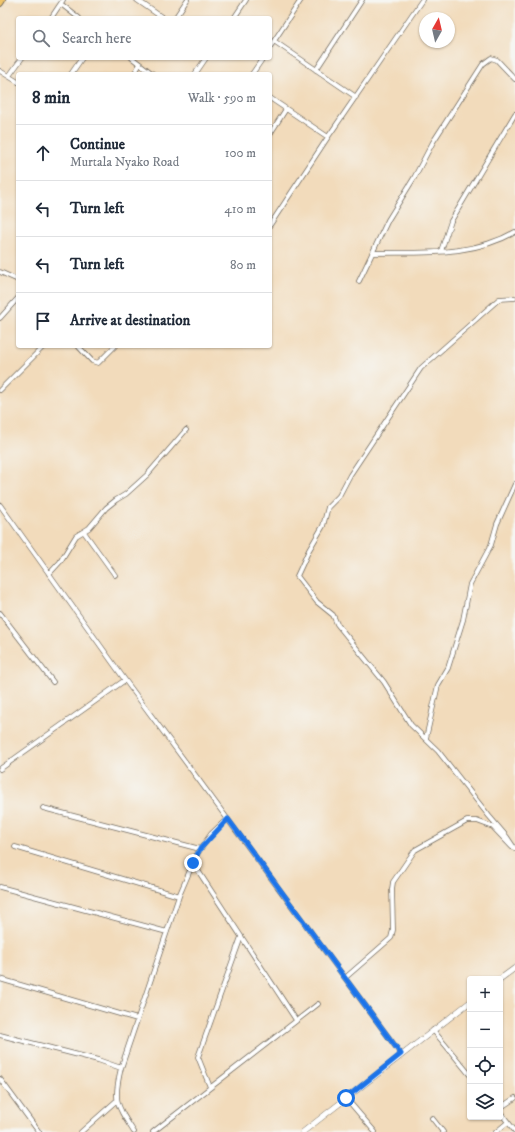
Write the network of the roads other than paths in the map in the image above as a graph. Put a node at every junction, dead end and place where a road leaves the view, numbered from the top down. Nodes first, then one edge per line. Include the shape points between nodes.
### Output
1 (2, 0) edge
2 (64, 0) edge
3 (137, 0) edge
4 (187, 0) edge
5 (246, 0) edge
6 (301, 0) edge
7 (362, 0) edge
8 (422, 0) edge
9 (0, 3) edge
10 (61, 4) junction
11 (52, 16) edge
12 (76, 16) edge
13 (159, 16) edge
14 (176, 16) edge
15 (235, 16) edge
16 (274, 41) junction
17 (272, 44) edge
18 (21, 60) edge
19 (81, 60) edge
20 (135, 60) edge
21 (205, 60) edge
22 (262, 60) edge
23 (140, 64) junction
24 (316, 70) junction
25 (0, 71) edge
26 (72, 72) edge
27 (135, 72) edge
28 (150, 72) edge
29 (197, 72) edge
30 (253, 72) edge
31 (9, 76) junction
32 (515, 78) edge
33 (16, 81) edge
34 (356, 97) junction
35 (272, 99) edge
36 (286, 109) junction
37 (515, 114) edge
38 (272, 131) edge
39 (328, 137) junction
40 (272, 222) edge
41 (515, 232) edge
42 (441, 251) junction
43 (372, 253) junction
44 (0, 272) edge
45 (16, 279) edge
46 (360, 281) dead end
47 (515, 298) edge
48 (16, 300) edge
49 (0, 318) edge
50 (42, 348) edge
51 (80, 348) edge
52 (113, 348) edge
53 (1, 386) edge
54 (186, 430) dead end
55 (515, 484) edge
56 (0, 505) edge
57 (84, 532) junction
58 (49, 574) junction
59 (115, 575) dead end
60 (0, 613) edge
61 (125, 680) junction
62 (53, 682) dead end
63 (426, 738) junction
64 (0, 769) edge
65 (43, 808) dead end
66 (228, 819) junction
67 (16, 847) dead end
68 (200, 849) junction
69 (515, 850) edge
70 (193, 863) junction
71 (0, 887) edge
72 (179, 896) junction
73 (167, 932) junction
74 (241, 937) junction
75 (515, 968) edge
76 (503, 977) edge
77 (345, 978) junction
78 (0, 979) edge
79 (318, 1004) dead end
80 (467, 1004) edge
81 (137, 1019) junction
82 (296, 1020) junction
83 (433, 1030) junction
84 (0, 1036) edge
85 (401, 1054) junction
86 (121, 1068) junction
87 (467, 1071) edge
88 (0, 1079) edge
89 (210, 1087) junction
90 (346, 1098) junction
91 (515, 1098) edge
92 (116, 1101) junction
93 (503, 1106) edge
94 (503, 1116) edge
95 (432, 1118) dead end
96 (508, 1122) junction
97 (515, 1131) edge
98 (39, 1132) edge
99 (81, 1132) edge
100 (134, 1132) edge
101 (153, 1132) edge
102 (303, 1132) edge
103 (375, 1132) edge
104 (443, 1132) edge
105 (496, 1132) edge

1 - 9 main road
2 - 10 street
3 - 13 street
4 - 14 street
5 - 15 street
6 - 16 street
7 - 24 street
8 - 34 street
10 - 11 street
10 - 12 street
16 - 17 street
16 - 24 street
18 - 31 street
19 - 26 street
20 - 23 street
21 - 29 street
22 - 30 street
23 - 27 street
23 - 28 street
24 - 34 street
25 - 31 street
31 - 33 street
32 - 43 street via 497,60 491,58 483,64 433,142
34 - 39 street
35 - 36 street
36 - 38 street
36 - 39 street
37 - 42 street via 451,220
39 - 40 street
41 - 42 street via 486,245
42 - 43 street
43 - 46 street
44 - 45 street
47 - 63 street via 499,299 421,368 350,475 339,496 328,507 323,526 297,573 298,578 317,602 330,612 384,682 412,725
48 - 49 street
50 - 53 street
51 - 52 street via 92,361 98,363
54 - 57 street via 147,475 111,504
55 - 63 street via 496,524 491,545 470,584 463,620 448,668 438,685
56 - 58 street
57 - 58 street via 76,536 60,562
57 - 59 street
58 - 61 street
60 - 62 street
61 - 64 street
61 - 66 street
63 - 69 street via 508,837
65 - 68 street
66 - 68 street
66 - 77 street
67 - 72 street
68 - 70 street
69 - 77 street via 493,827 477,821 467,821 415,850 393,882 391,938
70 - 72 street
70 - 74 street
71 - 73 street
72 - 73 street
73 - 81 street
74 - 82 street
74 - 89 street via 198,1057
75 - 76 street
77 - 85 street
78 - 81 street
79 - 82 street
80 - 83 street
81 - 86 street
82 - 89 street
83 - 85 street
83 - 87 street
84 - 86 street
85 - 90 street
86 - 92 street
88 - 98 street
89 - 101 street
90 - 102 street
90 - 103 street
91 - 93 street
92 - 99 street
92 - 100 street
94 - 96 street
95 - 104 street
96 - 97 street
96 - 105 street

